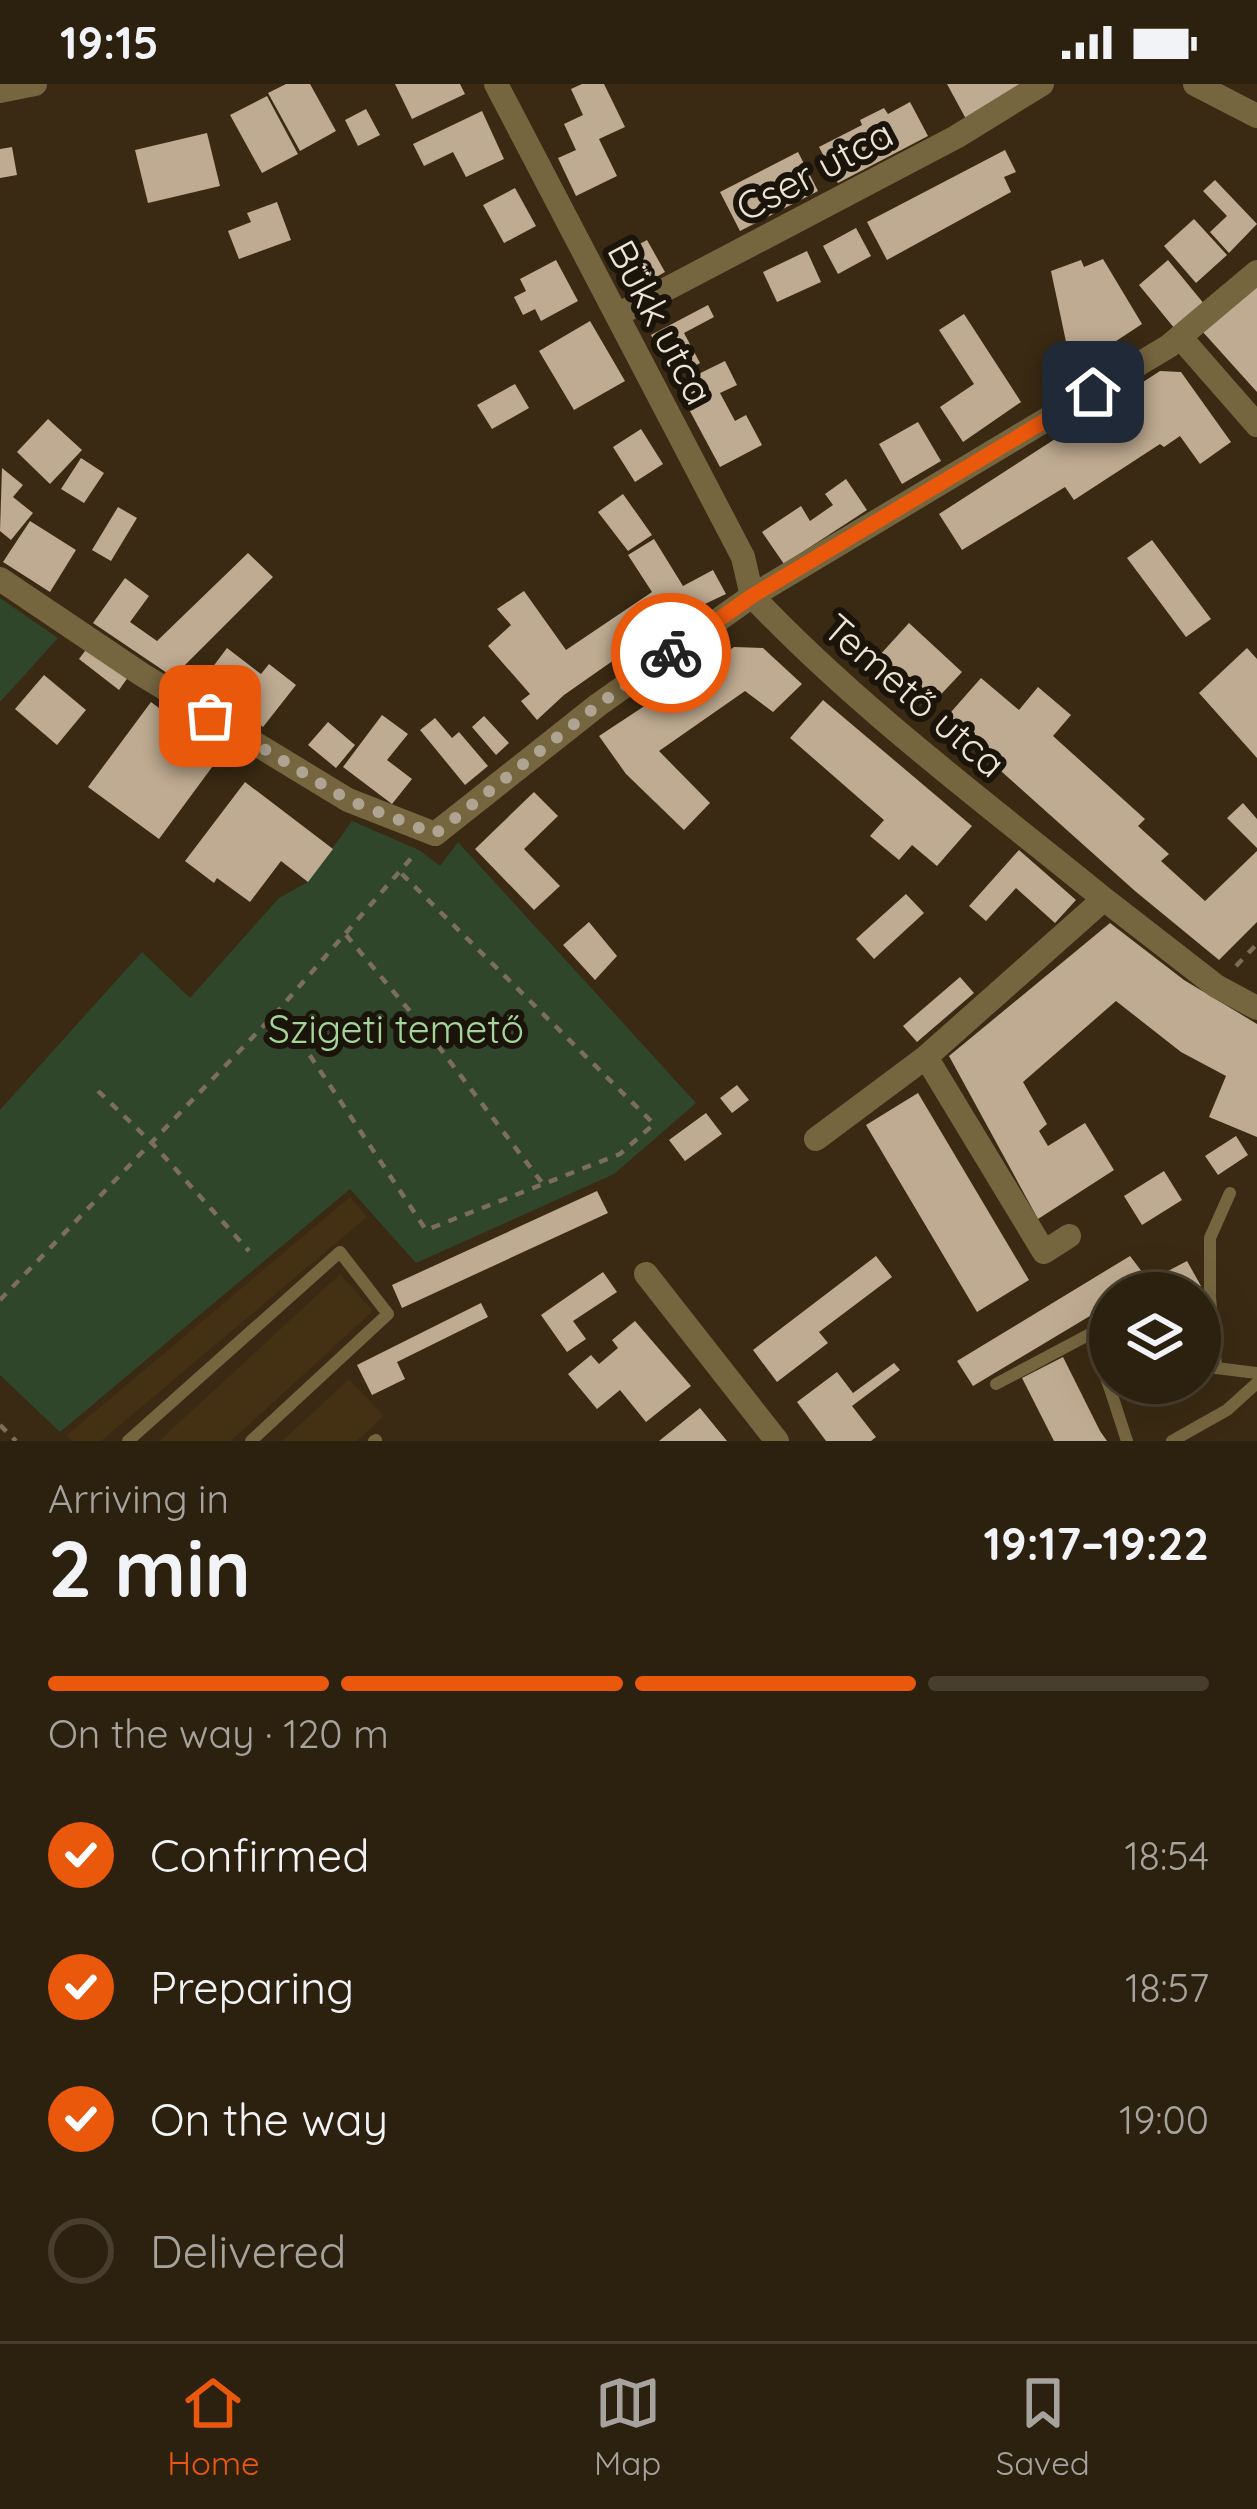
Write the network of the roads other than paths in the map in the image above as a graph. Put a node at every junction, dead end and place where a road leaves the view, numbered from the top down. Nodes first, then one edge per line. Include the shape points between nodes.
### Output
1 (35, 84) edge
2 (496, 84) edge
3 (1042, 84) edge
4 (1196, 84) edge
5 (0, 91) edge
6 (1257, 116) edge
7 (1257, 272) edge
8 (616, 314) junction
9 (1180, 337) junction
10 (1257, 425) edge
11 (0, 579) edge
12 (752, 596) junction
13 (1104, 899) junction
14 (1257, 1008) edge
15 (926, 1057) junction
16 (816, 1139) dead end
17 (1230, 1193) dead end
18 (1069, 1236) dead end
19 (1210, 1272) edge
20 (646, 1274) dead end
21 (1089, 1335) edge
22 (1221, 1367) edge
23 (1257, 1372) edge
24 (1257, 1383) edge
25 (996, 1384) dead end
26 (1115, 1404) edge
27 (128, 1441) edge
28 (251, 1441) edge
29 (777, 1441) edge
30 (1127, 1441) edge
31 (1172, 1441) edge

1 - 5 street
2 - 8 street, Bükk utca
3 - 8 street, Cser utca
4 - 6 street
7 - 9 street
8 - 12 street, Bükk utca via 743,557
9 - 10 street
9 - 12 street
11 - 12 street via 348,800 435,834
12 - 13 street, Temető utca
13 - 14 street, Temető utca
13 - 15 street
15 - 16 street
15 - 18 street via 1044,1252
17 - 19 lane via 1210,1238
20 - 29 street
21 - 25 lane
22 - 23 lane
24 - 31 lane
26 - 30 lane
27 - 28 lane via 340,1252 388,1314

